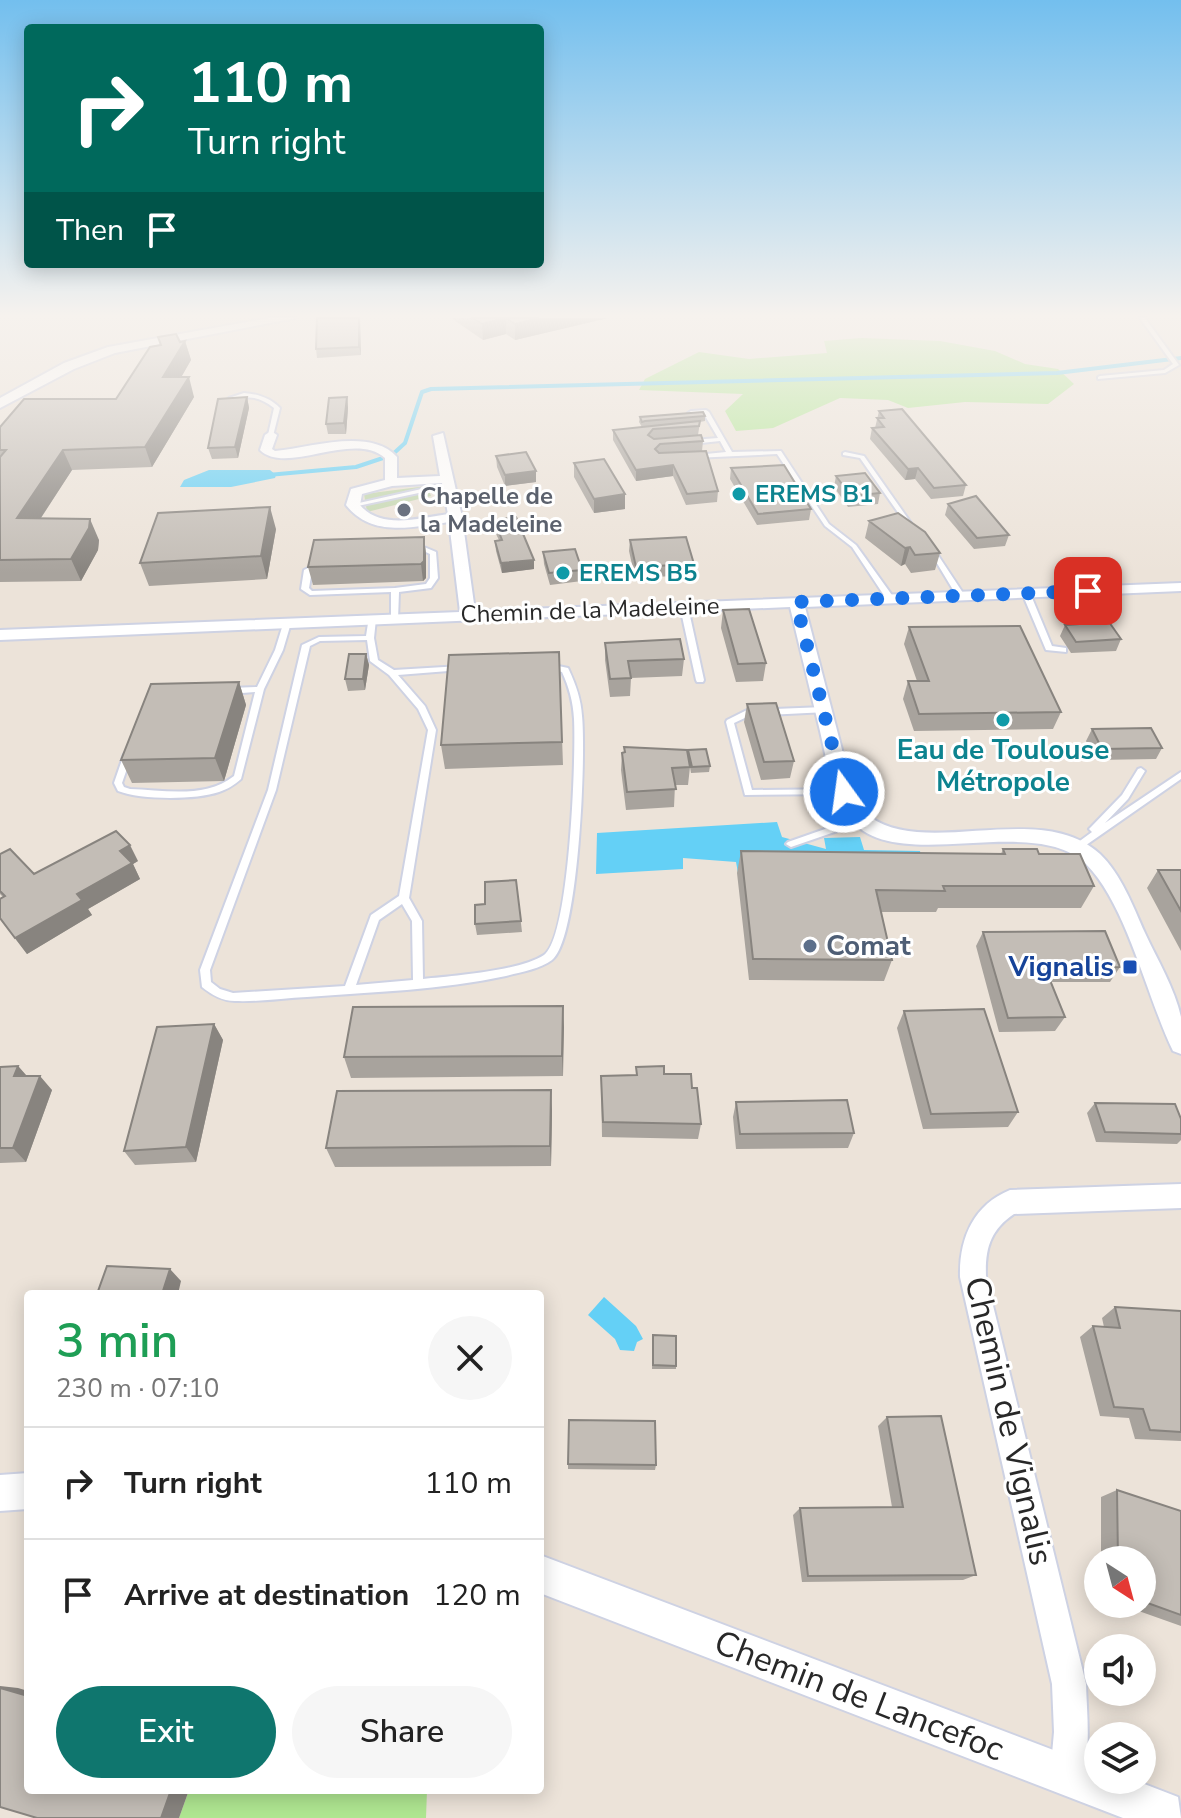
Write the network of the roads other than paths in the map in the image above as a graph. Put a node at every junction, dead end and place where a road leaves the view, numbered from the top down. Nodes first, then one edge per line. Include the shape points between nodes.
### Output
1 (273, 403) edge
2 (679, 414) edge
3 (714, 425) junction
4 (700, 426) edge
5 (271, 435) joint
6 (439, 436) dead end
7 (722, 439) junction
8 (680, 443) edge
9 (730, 454) junction
10 (845, 454) dead end
11 (688, 458) edge
12 (447, 479) junction
13 (391, 482) junction
14 (426, 490) dead end
15 (353, 505) junction
16 (455, 517) junction
17 (916, 531) edge
18 (926, 541) edge
19 (401, 543) edge
20 (308, 570) edge
21 (1181, 587) edge
22 (395, 590) junction
23 (1026, 593) junction
24 (961, 596) junction
25 (890, 598) junction
26 (796, 602) junction
27 (684, 607) junction
28 (468, 616) junction
29 (395, 618) junction
30 (372, 619) junction
31 (287, 623) junction
32 (0, 635) edge
33 (370, 638) junction
34 (1063, 650) dead end
35 (539, 665) edge
36 (480, 667) edge
37 (392, 673) junction
38 (700, 680) dead end
39 (260, 689) junction
40 (213, 692) edge
41 (824, 710) junction
42 (130, 750) edge
43 (1141, 771) dead end
44 (1181, 775) edge
45 (844, 792) junction
46 (854, 812) junction
47 (791, 844) dead end
48 (1076, 848) junction
49 (404, 898) junction
50 (418, 982) junction
51 (349, 988) junction
52 (1181, 1044) edge
53 (1181, 1196) edge
54 (24, 1491) edge
55 (0, 1493) edge
56 (544, 1576) edge
57 (1067, 1776) junction
58 (1178, 1818) edge

1 - 5 lane via 277,408
2 - 3 lane via 706,412
3 - 4 lane
3 - 7 lane
5 - 13 street via 266,450 273,455 383,448 391,457
6 - 12 street
7 - 8 lane
7 - 9 lane
9 - 11 lane
9 - 25 lane via 779,452 827,525 854,546
10 - 17 lane via 862,457
12 - 13 street
12 - 16 street
13 - 15 street via 356,492
14 - 15 lane
15 - 16 street via 364,517 383,523
16 - 28 street
18 - 24 lane
19 - 22 lane via 432,550 434,578 428,586
20 - 22 lane via 305,589 310,593
21 - 23 street, Chemin de la Madeleine
22 - 29 lane
23 - 24 street, Chemin de la Madeleine
23 - 34 lane via 1049,648
24 - 25 street, Chemin de la Madeleine
25 - 26 street, Chemin de la Madeleine
26 - 27 street, Chemin de la Madeleine
26 - 41 street
27 - 28 street, Chemin de la Madeleine
27 - 38 lane
28 - 29 street, Chemin de la Madeleine
29 - 30 street, Chemin de la Madeleine
30 - 31 street, Chemin de la Madeleine
30 - 33 lane
31 - 32 street, Chemin de la Madeleine
31 - 39 lane
33 - 37 lane via 374,661
33 - 51 lane via 319,639 306,645 272,790 205,970 206,984 233,997
35 - 50 lane via 565,670 576,687 579,787 560,939 547,958 523,968
36 - 37 lane
37 - 49 lane via 422,708 432,730
39 - 40 lane
39 - 42 lane via 238,777 223,790 121,789
41 - 45 street
41 - 45 lane via 747,713 730,722 748,793
43 - 48 lane via 1125,797
44 - 48 lane
45 - 46 street
46 - 47 lane via 849,824
46 - 48 street via 881,832 898,835 1032,837
48 - 52 street via 1111,883
49 - 50 lane via 417,921
49 - 51 lane via 375,918
50 - 51 lane
53 - 57 street, Chemin de Vignalis via 1010,1202 978,1230 972,1250 973,1277 1069,1684
54 - 55 street
56 - 57 street, Chemin de Lancefoc
57 - 58 street, Chemin de Lancefoc

